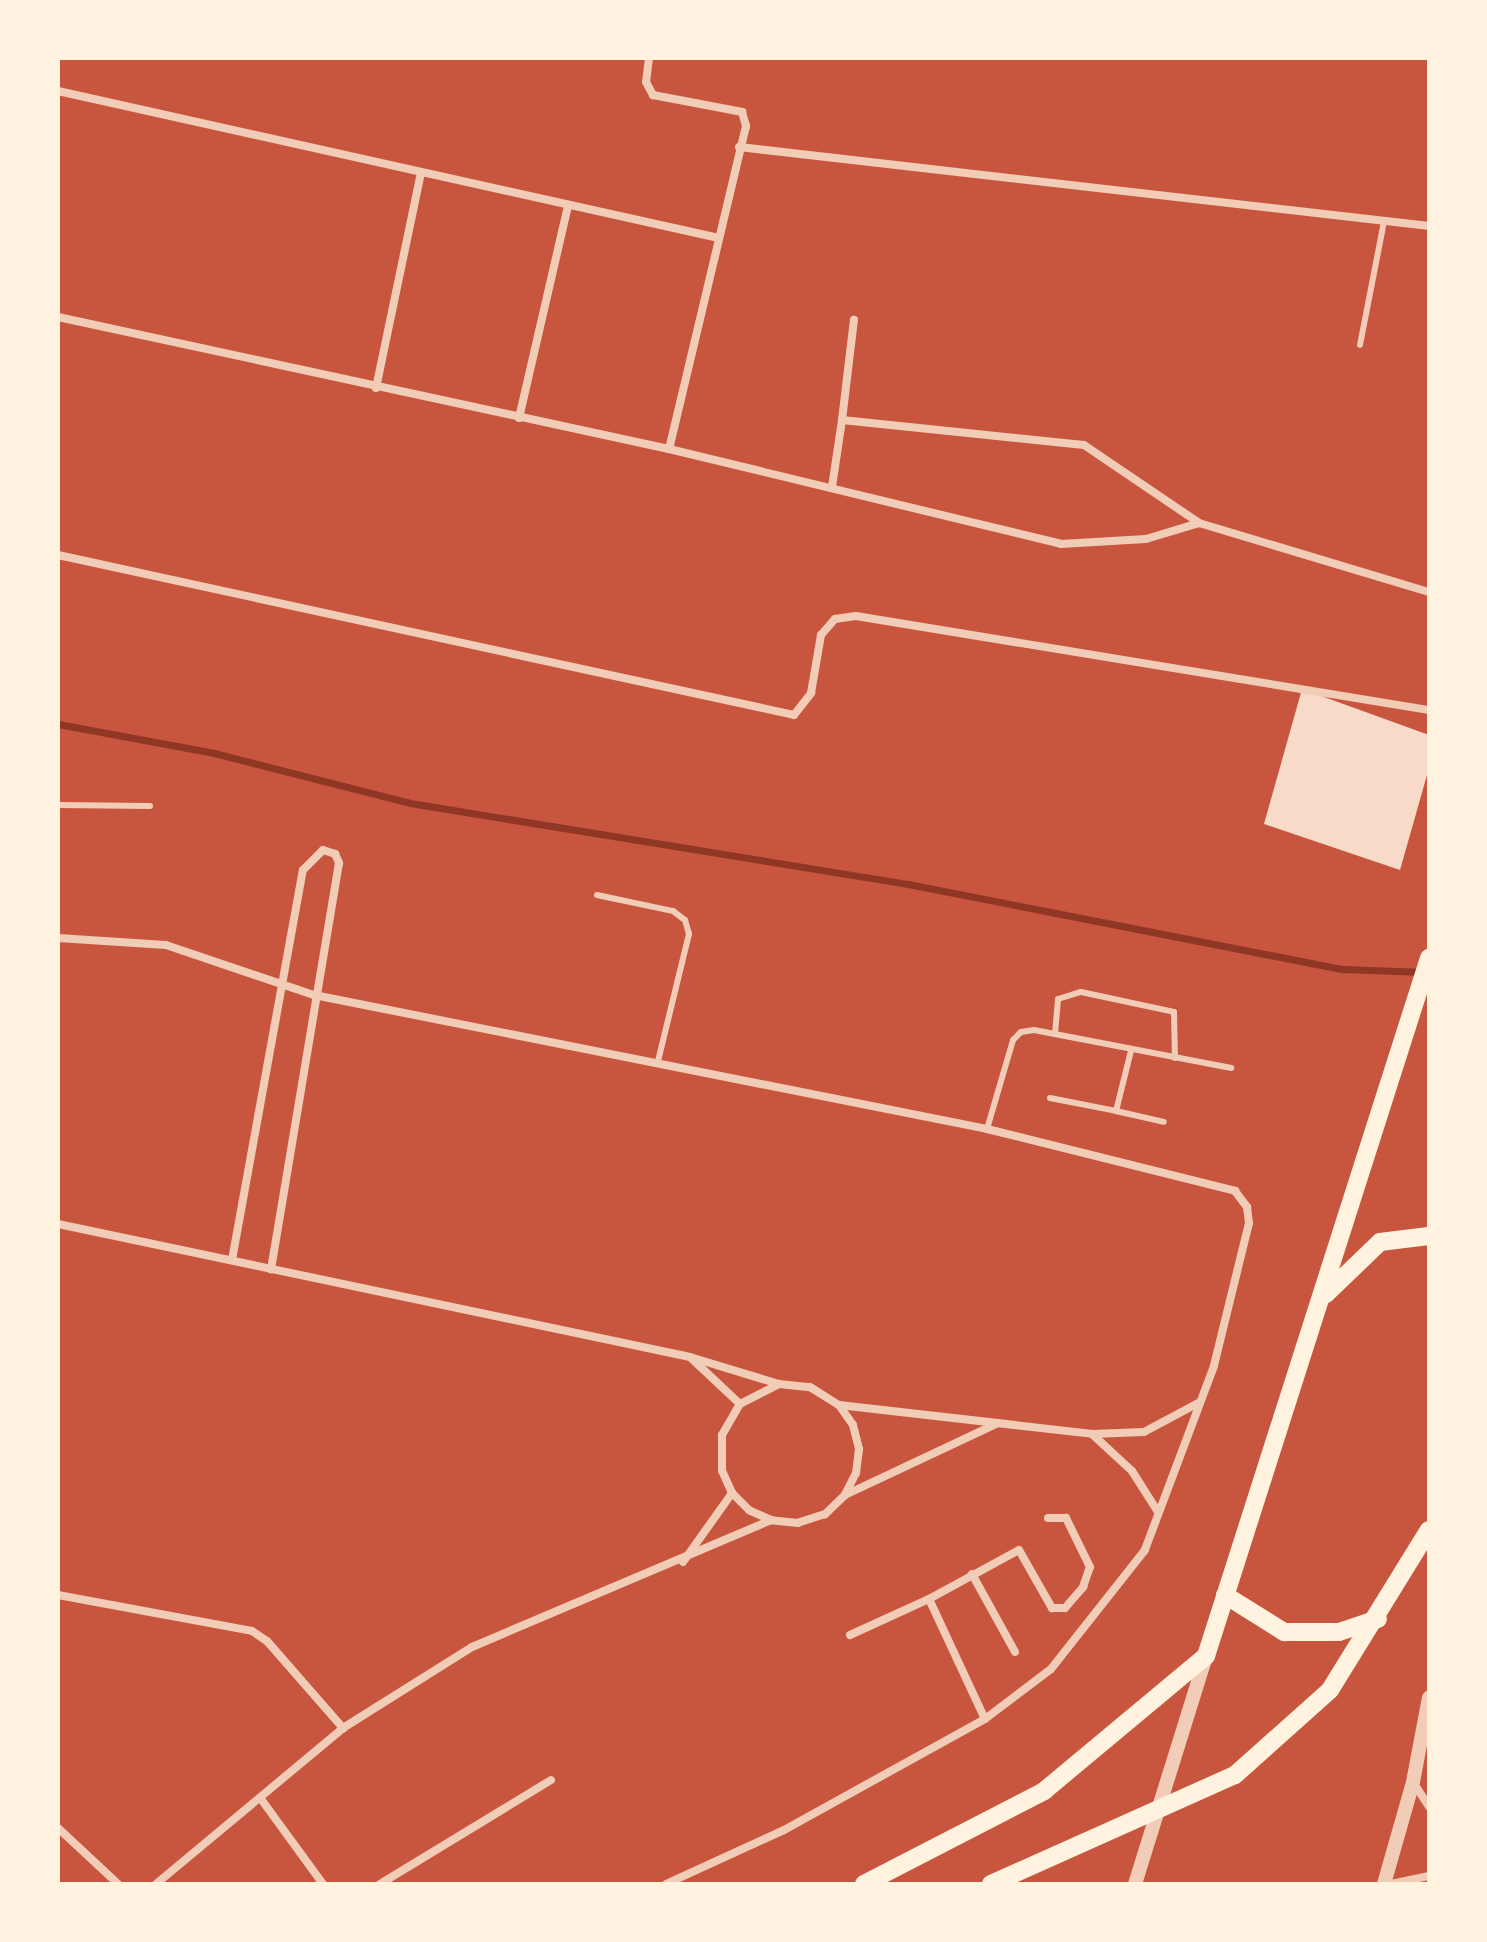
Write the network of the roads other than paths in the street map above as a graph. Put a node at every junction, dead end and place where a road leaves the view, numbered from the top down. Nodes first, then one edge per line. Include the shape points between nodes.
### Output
1 (649, 58) edge
2 (58, 91) edge
3 (739, 147) junction
4 (421, 173) junction
5 (568, 205) junction
6 (1384, 222) junction
7 (1429, 226) edge
8 (719, 238) junction
9 (58, 317) edge
10 (854, 320) dead end
11 (1360, 345) dead end
12 (376, 388) junction
13 (519, 418) junction
14 (842, 420) junction
15 (669, 449) junction
16 (832, 487) junction
17 (1199, 523) junction
18 (58, 555) edge
19 (1429, 592) edge
20 (1429, 710) edge
21 (58, 805) edge
22 (150, 806) dead end
23 (597, 895) dead end
24 (58, 938) edge
25 (1429, 958) edge
26 (282, 987) junction
27 (314, 995) junction
28 (1055, 1034) junction
29 (1131, 1051) junction
30 (1175, 1058) junction
31 (658, 1061) junction
32 (1231, 1068) dead end
33 (1050, 1098) dead end
34 (1116, 1111) junction
35 (1164, 1122) dead end
36 (987, 1129) junction
37 (58, 1224) edge
38 (1429, 1236) edge
39 (232, 1260) junction
40 (271, 1269) junction
41 (1323, 1297) junction
42 (690, 1357) junction
43 (779, 1384) junction
44 (1198, 1403) junction
45 (740, 1404) junction
46 (839, 1405) junction
47 (999, 1422) junction
48 (1092, 1434) junction
49 (732, 1493) junction
50 (845, 1495) junction
51 (1158, 1512) junction
52 (1048, 1518) dead end
53 (771, 1520) junction
54 (1429, 1530) edge
55 (682, 1562) junction
56 (972, 1574) junction
57 (58, 1595) edge
58 (1225, 1595) junction
59 (929, 1599) junction
60 (1378, 1619) junction
61 (850, 1635) dead end
62 (1015, 1652) dead end
63 (1206, 1656) junction
64 (1429, 1697) edge
65 (985, 1719) junction
66 (343, 1728) junction
67 (551, 1780) dead end
68 (1413, 1782) junction
69 (261, 1799) junction
70 (1161, 1807) junction
71 (1429, 1807) edge
72 (58, 1828) edge
73 (1429, 1876) edge
74 (118, 1884) edge
75 (156, 1884) edge
76 (323, 1884) edge
77 (380, 1884) edge
78 (666, 1884) edge
79 (864, 1884) edge
80 (995, 1884) edge
81 (1135, 1884) edge
82 (1384, 1884) edge
83 (1391, 1884) edge

1 - 3 street via 646,82 653,95 742,112 746,126
2 - 4 street
3 - 6 street
3 - 8 street
4 - 5 street
4 - 12 street
5 - 8 street
5 - 13 street
6 - 7 street
6 - 11 lane
8 - 15 street
9 - 12 street
10 - 14 street
12 - 13 street
13 - 15 street
14 - 16 street
14 - 17 street via 1084,445
15 - 16 street
16 - 17 street via 1061,544 1146,539
17 - 19 street
18 - 20 street via 794,715 811,693 821,635 835,619 856,616
21 - 22 lane
23 - 31 lane via 673,911 685,920 689,934
24 - 26 street via 166,945
25 - 41 main road
26 - 27 street
26 - 27 street via 303,870 323,850 335,854 339,863
26 - 39 street
27 - 31 street
27 - 40 street
28 - 29 lane
28 - 30 lane via 1058,999 1081,992 1174,1012
28 - 36 lane via 1034,1030 1013,1040
29 - 30 lane
29 - 34 lane
30 - 32 lane
31 - 36 street
33 - 34 lane
34 - 35 lane
36 - 44 street via 1235,1191 1247,1207 1249,1223 1214,1366
37 - 39 street
38 - 41 main road via 1380,1242
39 - 40 street
40 - 42 street
41 - 58 main road
42 - 43 street
42 - 45 street
43 - 45 street
43 - 46 street via 810,1387
44 - 48 street via 1144,1432
44 - 51 street
45 - 49 street via 722,1435 722,1471
46 - 47 street
46 - 50 street via 853,1425 859,1449 856,1473
47 - 48 street
47 - 50 street
48 - 51 street via 1132,1471
49 - 53 street via 749,1510
49 - 55 street
50 - 53 street via 825,1514 798,1523
51 - 65 street via 1145,1550 1051,1669
52 - 56 street via 1066,1518 1090,1567 1083,1587 1065,1608 1052,1608 1019,1550
53 - 55 street
54 - 60 main road
55 - 66 street via 472,1647
56 - 59 street
56 - 62 street
57 - 66 street via 252,1631 267,1641
58 - 60 main road via 1284,1632 1339,1632
58 - 63 main road
59 - 61 street
59 - 65 street
60 - 70 main road via 1330,1690 1235,1775
63 - 70 street
63 - 79 main road via 1044,1791
64 - 68 street
65 - 78 street via 784,1830
66 - 69 street
67 - 77 street
68 - 71 street
68 - 82 street
69 - 75 street
69 - 76 street
70 - 80 main road
70 - 81 street
72 - 74 street
73 - 83 street

